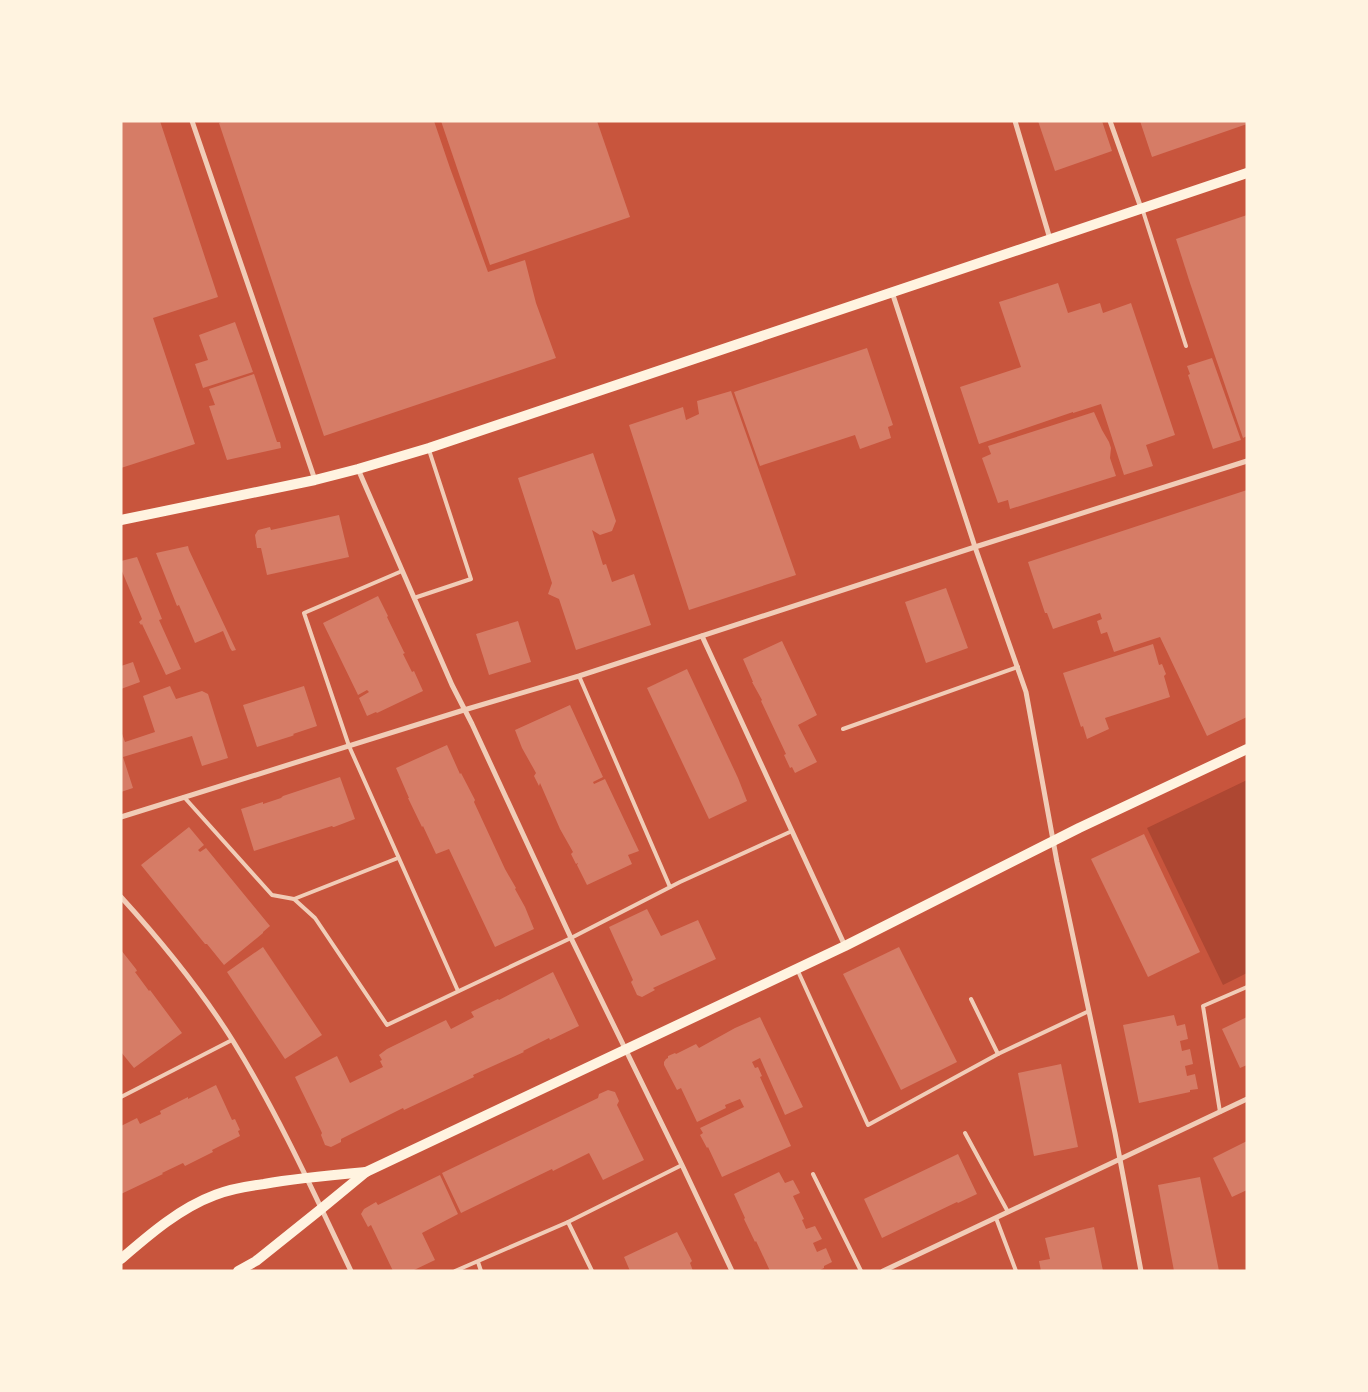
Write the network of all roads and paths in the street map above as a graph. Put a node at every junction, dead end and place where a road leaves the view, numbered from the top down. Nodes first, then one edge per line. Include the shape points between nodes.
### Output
1 (192, 121) edge
2 (1015, 121) edge
3 (1110, 121) edge
4 (1247, 173) edge
5 (1142, 208) junction
6 (1050, 239) junction
7 (892, 292) junction
8 (1186, 346) dead end
9 (428, 448) junction
10 (1247, 461) edge
11 (358, 469) junction
12 (315, 480) junction
13 (121, 520) edge
14 (975, 547) junction
15 (402, 571) junction
16 (414, 598) junction
17 (702, 636) junction
18 (1018, 667) junction
19 (579, 676) junction
20 (464, 710) junction
21 (843, 729) dead end
22 (349, 746) junction
23 (1247, 749) edge
24 (184, 797) junction
25 (121, 817) edge
26 (792, 832) junction
27 (1053, 841) junction
28 (398, 858) junction
29 (670, 887) junction
30 (121, 897) edge
31 (294, 899) junction
32 (571, 938) junction
33 (845, 946) junction
34 (797, 968) junction
35 (1247, 987) edge
36 (458, 991) junction
37 (971, 999) dead end
38 (1089, 1011) junction
39 (232, 1040) junction
40 (625, 1049) junction
41 (998, 1054) junction
42 (122, 1096) edge
43 (1247, 1099) edge
44 (1220, 1112) junction
45 (965, 1133) dead end
46 (1120, 1159) junction
47 (682, 1165) junction
48 (366, 1172) junction
49 (813, 1174) dead end
50 (307, 1178) junction
51 (322, 1209) junction
52 (1008, 1212) junction
53 (996, 1218) junction
54 (568, 1222) junction
55 (121, 1259) edge
56 (478, 1262) junction
57 (238, 1271) edge
58 (351, 1271) edge
59 (455, 1271) edge
60 (482, 1271) edge
61 (592, 1271) edge
62 (732, 1271) edge
63 (861, 1271) edge
64 (883, 1271) edge
65 (1016, 1271) edge
66 (1141, 1271) edge

1 - 12 street
2 - 6 street
3 - 5 street
4 - 5 main road
5 - 6 main road
5 - 8 lane
6 - 7 main road
7 - 9 main road
7 - 14 street
9 - 11 main road
9 - 16 lane via 471,579
10 - 14 street
11 - 12 main road
11 - 15 street
12 - 13 main road
14 - 17 street
14 - 18 street
15 - 16 street
15 - 22 lane via 304,613
16 - 20 street
17 - 19 street
17 - 26 street
18 - 21 lane
18 - 27 street via 1026,692
19 - 20 street
19 - 29 lane
20 - 22 street
20 - 32 street
22 - 24 street
22 - 28 lane
23 - 27 main road
24 - 25 street
24 - 31 lane via 272,895
26 - 29 lane
26 - 33 street
27 - 33 main road
27 - 38 street
28 - 31 lane
28 - 36 lane
29 - 32 lane
30 - 39 street via 194,986
31 - 36 lane via 315,918 387,1025
32 - 36 lane
32 - 40 street
33 - 34 main road
34 - 40 main road
34 - 41 lane via 868,1125
35 - 44 lane via 1203,1006
37 - 41 lane
38 - 41 lane
38 - 46 street
39 - 42 lane
39 - 50 street
40 - 47 street
40 - 48 main road
43 - 44 street
44 - 46 street
45 - 52 lane
46 - 52 street
46 - 66 street
47 - 54 lane
47 - 62 street
48 - 50 main road
48 - 51 main road
49 - 63 lane
50 - 51 street
50 - 55 main road via 215,1194 163,1224
51 - 57 main road via 256,1262
51 - 58 street
52 - 53 street
53 - 64 street
53 - 65 lane
54 - 56 lane
54 - 61 lane
56 - 59 lane
56 - 60 lane

